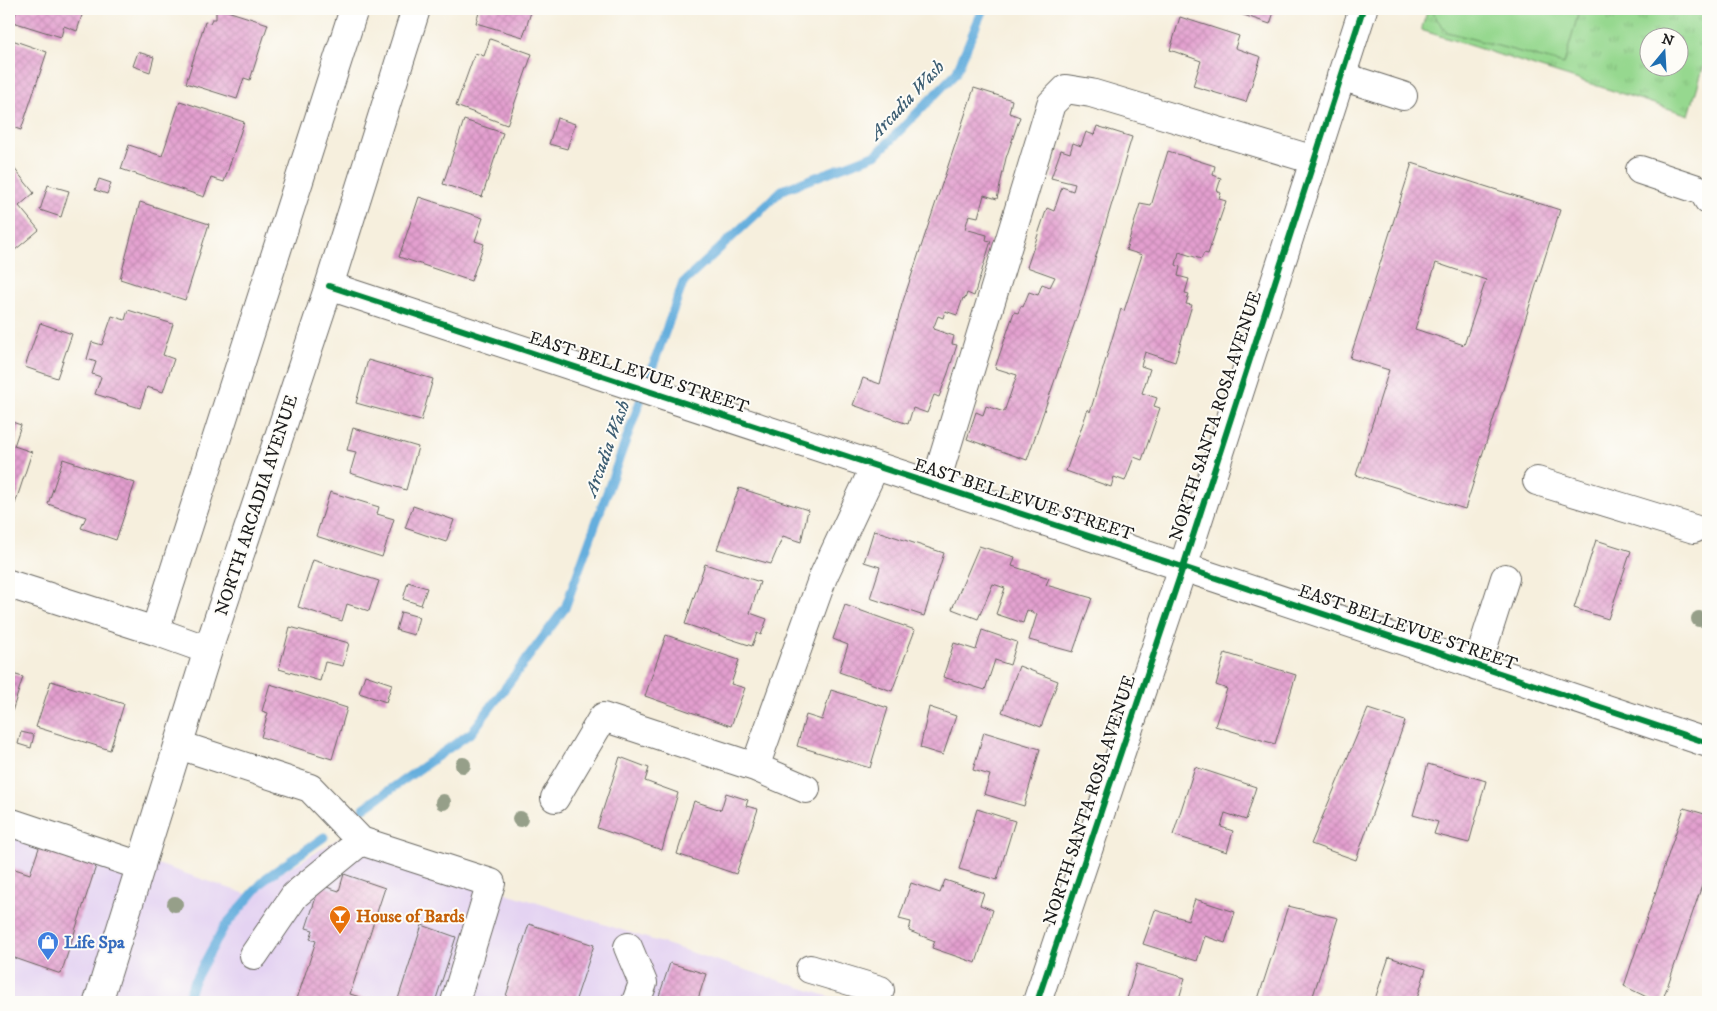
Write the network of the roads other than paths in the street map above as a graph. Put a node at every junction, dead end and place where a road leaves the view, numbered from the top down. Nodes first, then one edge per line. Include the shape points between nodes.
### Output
1 (354, 9) edge
2 (416, 9) edge
3 (1363, 9) edge
4 (1341, 76) junction
5 (1403, 96) dead end
6 (1314, 160) junction
7 (1640, 170) dead end
8 (1708, 200) edge
9 (329, 286) junction
10 (875, 466) junction
11 (1537, 481) dead end
12 (935, 485) junction
13 (1694, 529) dead end
14 (1182, 567) junction
15 (1504, 578) dead end
16 (9, 584) edge
17 (156, 631) junction
18 (208, 650) junction
19 (1477, 666) junction
20 (1708, 743) edge
21 (179, 745) junction
22 (755, 767) junction
23 (806, 789) dead end
24 (555, 798) dead end
25 (9, 822) edge
26 (361, 841) junction
27 (141, 866) junction
28 (628, 948) dead end
29 (254, 955) dead end
30 (810, 969) dead end
31 (880, 990) dead end
32 (98, 1002) edge
33 (455, 1002) edge
34 (636, 1002) edge
35 (1037, 1002) edge

1 - 17 street
2 - 9 street, NORTH ARCADIA AVENUE
3 - 4 street, NORTH SANTA ROSA AVENUE
4 - 5 street
4 - 6 street, NORTH SANTA ROSA AVENUE
6 - 12 street via 1091,93 1066,89 1051,104
6 - 14 street, NORTH SANTA ROSA AVENUE
7 - 8 street via 1703,191
9 - 10 street, EAST BELLEVUE STREET
9 - 18 street, NORTH ARCADIA AVENUE
10 - 12 street, EAST BELLEVUE STREET
10 - 22 street via 822,577
11 - 13 street
12 - 14 street, EAST BELLEVUE STREET
14 - 19 street, EAST BELLEVUE STREET
14 - 35 street, NORTH SANTA ROSA AVENUE
15 - 19 street
16 - 17 street
17 - 18 street
18 - 21 street, NORTH ARCADIA AVENUE
19 - 20 street, EAST BELLEVUE STREET
21 - 26 street via 310,788
21 - 27 street, NORTH ARCADIA AVENUE
22 - 23 street
22 - 24 street via 603,717
25 - 27 street
26 - 29 street via 295,895
26 - 33 street via 490,884
27 - 32 street, NORTH ARCADIA AVENUE
28 - 34 street via 643,983
30 - 31 street

